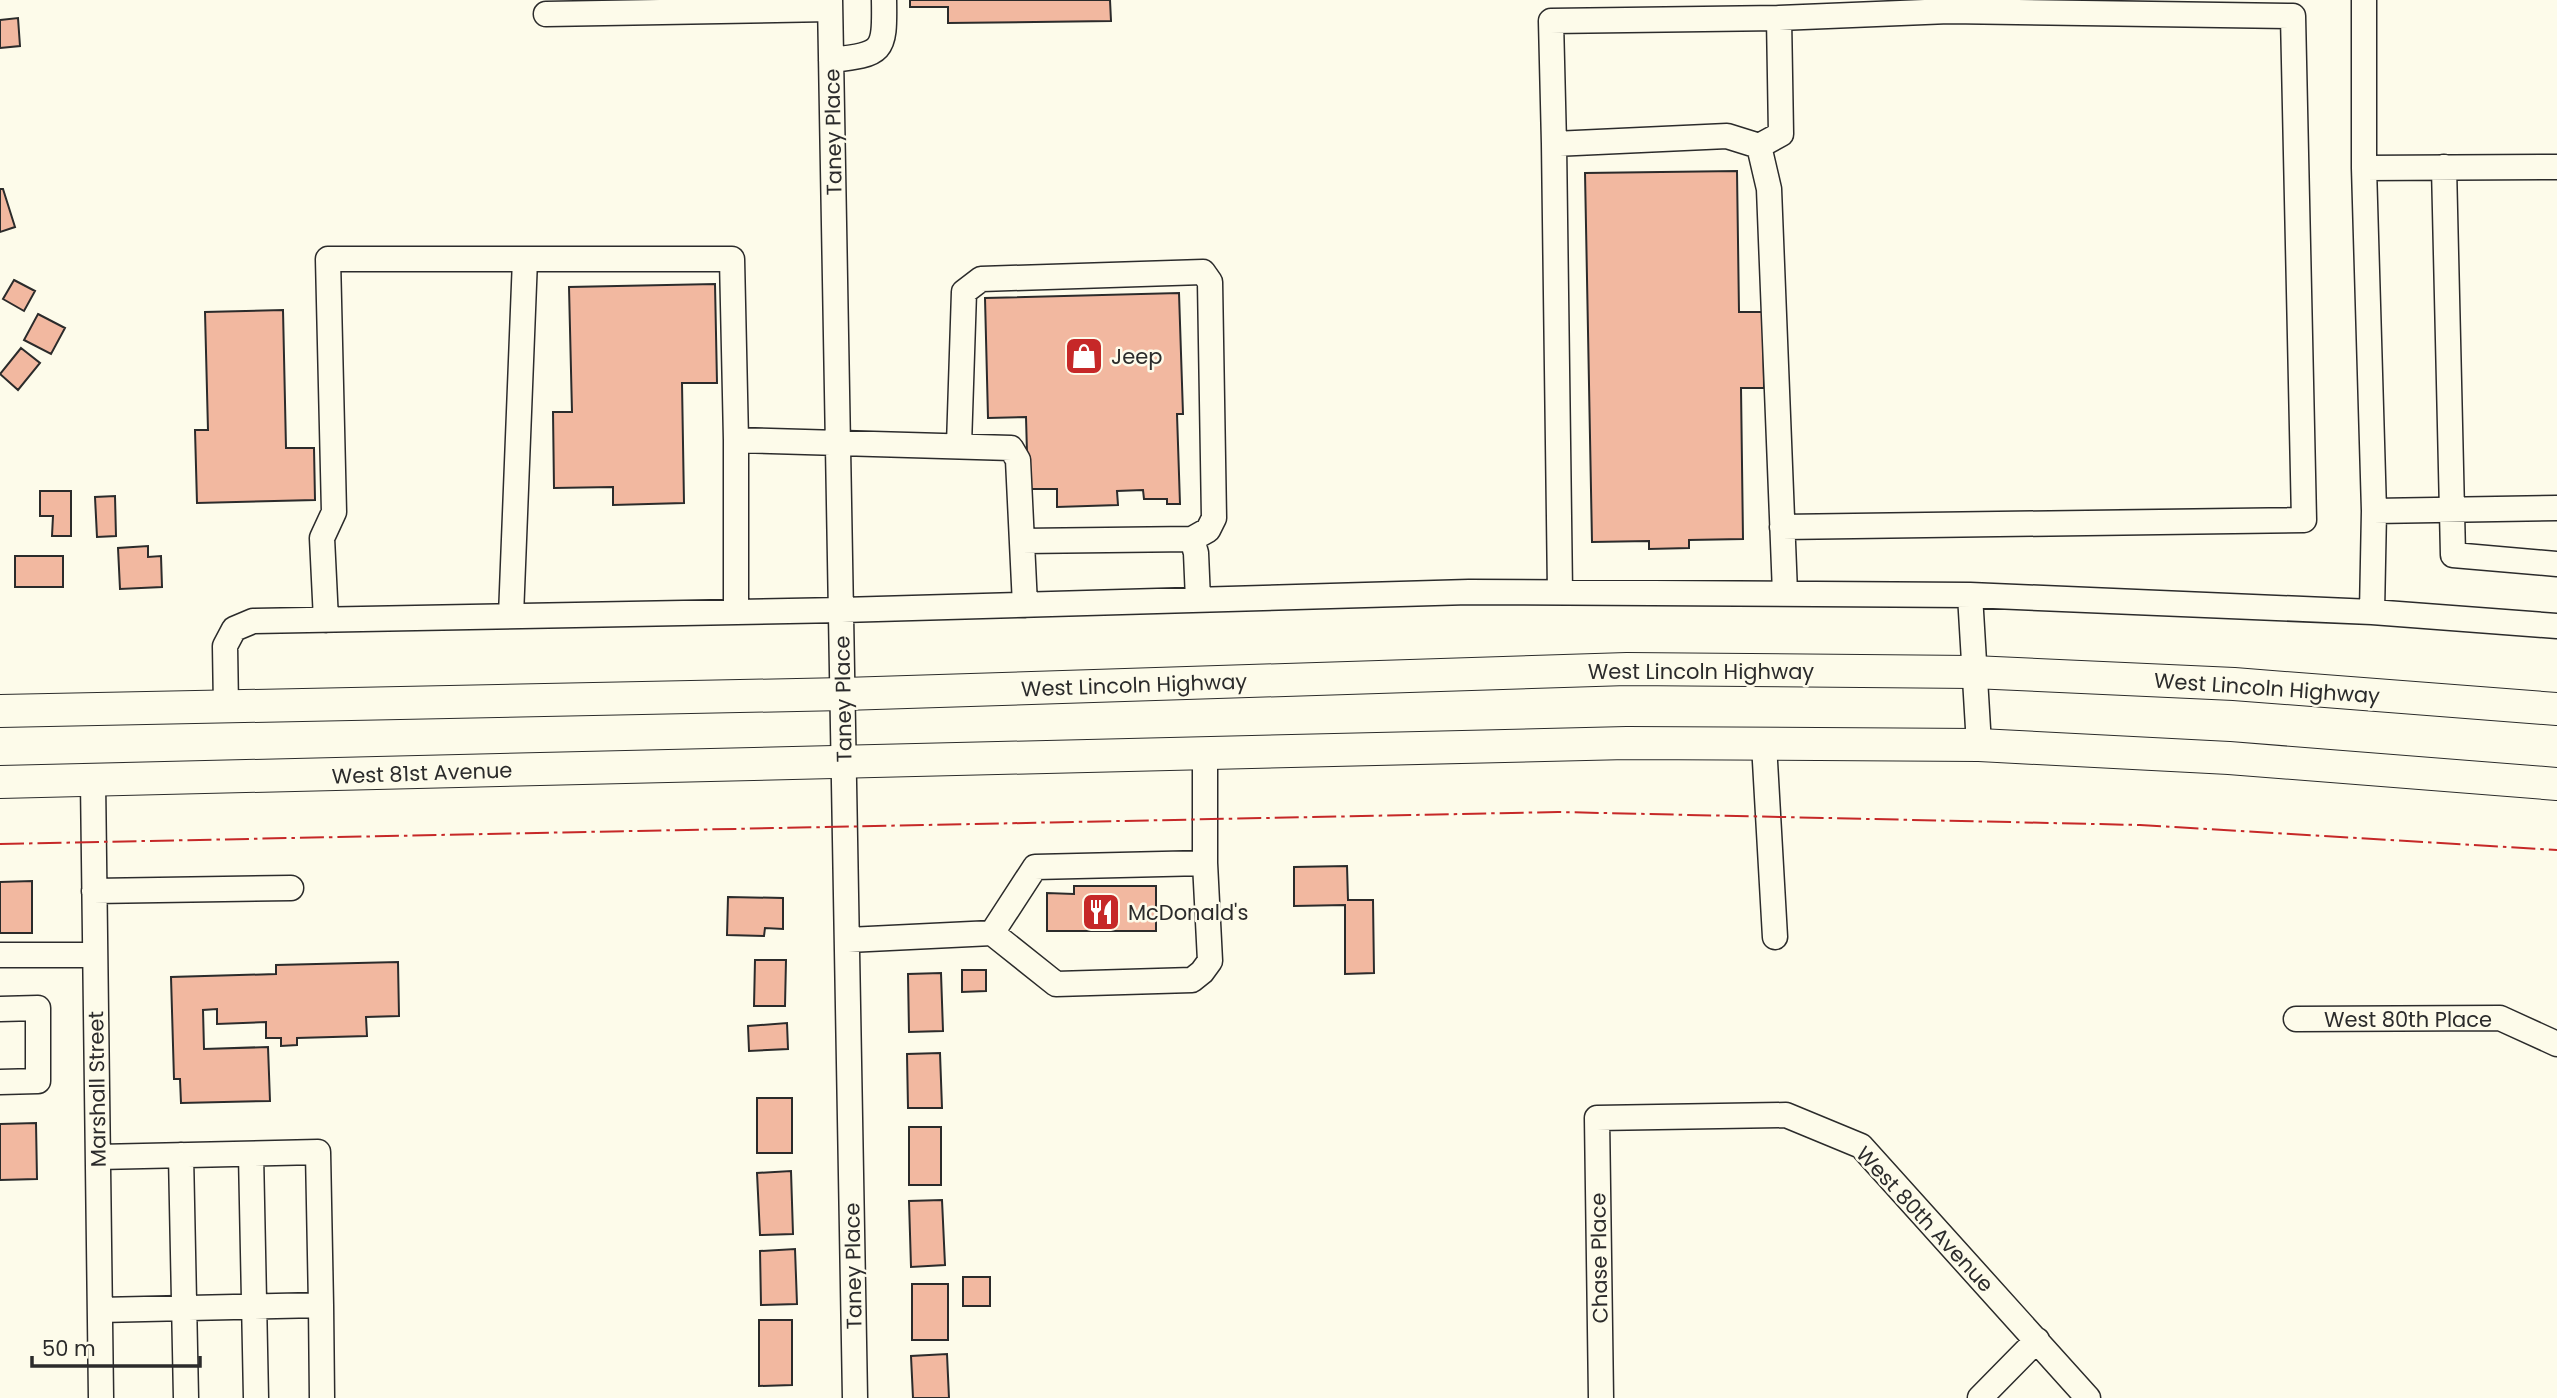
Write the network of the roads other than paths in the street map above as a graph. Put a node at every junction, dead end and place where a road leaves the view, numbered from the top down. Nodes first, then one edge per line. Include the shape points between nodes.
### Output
1 (884, 0) edge
2 (2364, 0) edge
3 (781, 5) edge
4 (830, 5) edge
5 (546, 14) dead end
6 (1779, 18) junction
7 (831, 60) junction
8 (1553, 144) junction
9 (1759, 146) junction
10 (2444, 167) junction
11 (2557, 167) edge
12 (2364, 168) junction
13 (525, 259) junction
14 (736, 440) junction
15 (839, 442) junction
16 (959, 445) junction
17 (2557, 508) edge
18 (2452, 509) junction
19 (2374, 511) junction
20 (1782, 527) junction
21 (1192, 539) junction
22 (1022, 541) junction
23 (2557, 564) edge
24 (1560, 592) junction
25 (1785, 593) junction
26 (1970, 595) junction
27 (1198, 600) junction
28 (1025, 605) junction
29 (842, 610) junction
30 (736, 612) junction
31 (2372, 612) junction
32 (511, 616) junction
33 (326, 620) junction
34 (2557, 626) edge
35 (1973, 672) junction
36 (844, 694) junction
37 (226, 707) junction
38 (2557, 709) edge
39 (0, 711) edge
40 (1764, 744) junction
41 (1979, 745) junction
42 (1205, 752) junction
43 (844, 761) junction
44 (93, 780) junction
45 (0, 782) edge
46 (2557, 784) edge
47 (1205, 863) junction
48 (291, 888) dead end
49 (94, 891) junction
50 (992, 933) junction
51 (1774, 937) dead end
52 (848, 940) junction
53 (0, 955) edge
54 (95, 955) junction
55 (0, 1009) edge
56 (2297, 1019) dead end
57 (2557, 1044) edge
58 (0, 1082) edge
59 (1597, 1118) joint
60 (251, 1154) junction
61 (181, 1155) junction
62 (98, 1157) junction
63 (321, 1305) junction
64 (254, 1306) junction
65 (184, 1308) junction
66 (100, 1310) junction
67 (2037, 1340) junction
68 (101, 1398) edge
69 (186, 1398) edge
70 (256, 1398) edge
71 (323, 1398) edge
72 (855, 1398) edge
73 (1601, 1398) edge
74 (1980, 1398) edge
75 (2088, 1398) edge

1 - 7 street via 885,34 879,47 868,55
2 - 12 street
3 - 4 street
3 - 5 street
4 - 7 street, Taney Place
6 - 8 street via 1550,21
6 - 9 street via 1781,134
6 - 20 street via 1949,11 2293,16 2304,520
7 - 15 street, Taney Place
8 - 9 street via 1727,136
8 - 24 street
9 - 20 street via 1769,189
10 - 11 street
10 - 12 street
10 - 18 street
12 - 19 street
13 - 14 street via 732,260
13 - 32 street
13 - 33 street via 328,260 334,512 322,538
14 - 15 street
14 - 30 street
15 - 16 street
15 - 29 street, Taney Place
16 - 21 street via 964,292 981,279 1203,272 1210,282 1214,518 1208,530
16 - 22 street via 1011,448 1018,460
17 - 18 street
18 - 19 street
18 - 23 street via 2453,555
19 - 31 street
20 - 25 street
21 - 22 street
21 - 27 street
22 - 28 street
24 - 25 street
24 - 27 street
25 - 26 street
26 - 31 street
26 - 35 street
27 - 28 street
28 - 29 street
29 - 30 street
29 - 36 street, Taney Place
30 - 32 street
31 - 34 street
32 - 33 street
33 - 37 street via 253,621 234,629 225,646
35 - 36 main road, West Lincoln Highway via 1627,669
35 - 38 main road, West Lincoln Highway via 2234,684
35 - 41 street
36 - 37 main road
36 - 43 street, Taney Place
37 - 39 main road
40 - 41 main road
40 - 42 main road
40 - 51 street
41 - 46 main road via 2229,758
42 - 43 main road
42 - 47 street
43 - 44 main road, West 81st Avenue
43 - 52 street, Taney Place
44 - 45 main road, West 81st Avenue
44 - 49 street, Marshall Street
47 - 50 street via 1035,867
47 - 50 street via 1210,961 1192,980 1056,984
48 - 49 street
49 - 54 street, Marshall Street
50 - 52 street
52 - 72 street, Taney Place
53 - 54 street
54 - 62 street, Marshall Street
55 - 58 street via 38,1008 38,1081
56 - 57 street, West 80th Place via 2500,1018
59 - 67 street, West 80th Avenue via 1786,1115 1861,1146
59 - 73 street, Chase Place
60 - 61 street
60 - 63 street via 318,1153
60 - 64 street
61 - 62 street
61 - 65 street
62 - 66 street, Marshall Street
63 - 64 street
63 - 71 street
64 - 65 street
64 - 70 street
65 - 66 street
65 - 69 street
66 - 68 street, Marshall Street
67 - 74 street
67 - 75 street, West 80th Avenue

